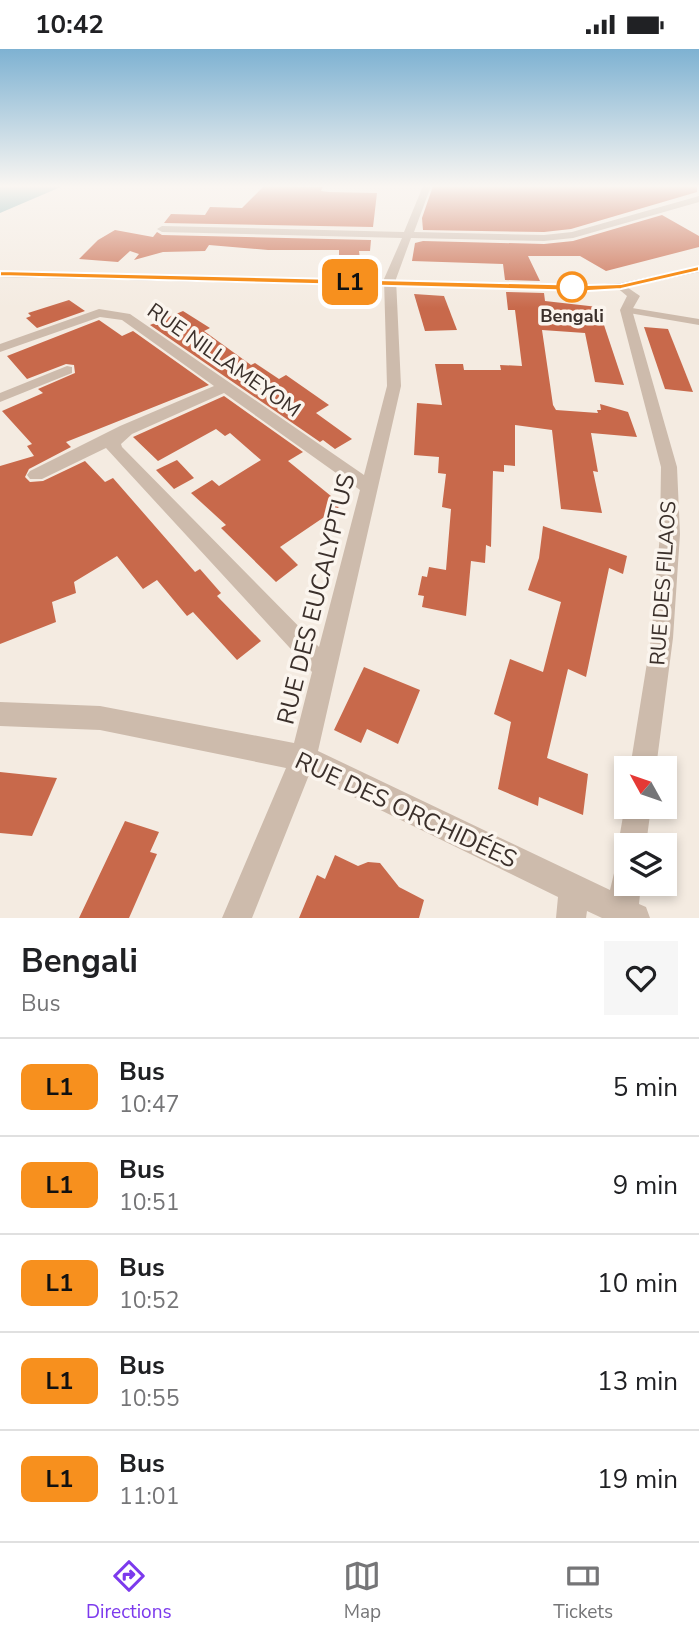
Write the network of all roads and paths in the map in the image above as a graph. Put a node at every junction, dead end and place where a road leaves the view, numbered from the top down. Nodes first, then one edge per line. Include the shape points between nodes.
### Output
1 (410, 227) edge
2 (598, 227) edge
3 (162, 229) dead end
4 (407, 235) junction
5 (699, 269) edge
6 (0, 274) edge
7 (389, 282) junction
8 (621, 286) junction
9 (626, 310) junction
10 (699, 322) edge
11 (0, 348) edge
12 (67, 370) dead end
13 (224, 387) junction
14 (0, 398) edge
15 (117, 436) junction
16 (36, 475) dead end
17 (371, 489) junction
18 (324, 668) junction
19 (0, 714) edge
20 (645, 756) edge
21 (303, 758) junction
22 (574, 887) junction
23 (627, 896) edge
24 (629, 915) edge
25 (237, 918) edge
26 (572, 918) edge

1 - 4 street
2 - 4 street via 560,237
3 - 4 street
4 - 7 street
5 - 8 main road
6 - 7 main road
7 - 8 main road
7 - 17 street, RUE DES EUCALYPTUS via 394,386
8 - 9 street, RUE DES FILAOS via 634,296
9 - 10 lane
9 - 20 street, RUE DES FILAOS via 669,467 670,534 662,638
11 - 13 street, RUE NILLAMEYOM via 81,317 115,313
12 - 14 street
13 - 15 street
13 - 17 street, RUE NILLAMEYOM
15 - 16 street
15 - 18 street via 114,449
17 - 18 street, RUE DES EUCALYPTUS
18 - 21 street, RUE DES EUCALYPTUS
19 - 21 street, RUE DES ORCHIDÉES via 100,718
21 - 22 street, RUE DES ORCHIDÉES
21 - 25 street, RUE DES EUCALYPTUS
22 - 24 street, RUE DES ORCHIDÉES
22 - 26 street
23 - 24 street

